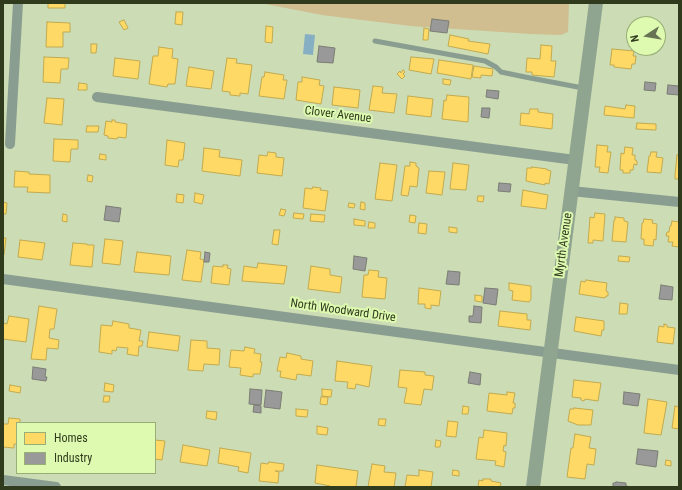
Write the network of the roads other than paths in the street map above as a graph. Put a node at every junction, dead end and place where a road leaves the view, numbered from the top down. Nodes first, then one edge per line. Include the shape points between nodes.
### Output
1 (18, 3) edge
2 (596, 3) edge
3 (375, 41) dead end
4 (8, 84) edge
5 (584, 88) junction
6 (97, 97) dead end
7 (10, 144) dead end
8 (575, 160) junction
9 (571, 191) junction
10 (679, 202) edge
11 (3, 279) edge
12 (550, 352) junction
13 (679, 370) edge
14 (3, 480) edge
15 (56, 487) edge
16 (533, 487) edge

1 - 4 street
2 - 5 street, Myrth Avenue
3 - 5 lane via 485,61 502,72
4 - 7 street
5 - 8 street, Myrth Avenue
6 - 8 street, Clover Avenue
8 - 9 street, Myrth Avenue
9 - 10 street
9 - 12 street, Myrth Avenue
11 - 12 street, North Woodward Drive
12 - 13 street, North Woodward Drive
12 - 16 street, Myrth Avenue
14 - 15 street

